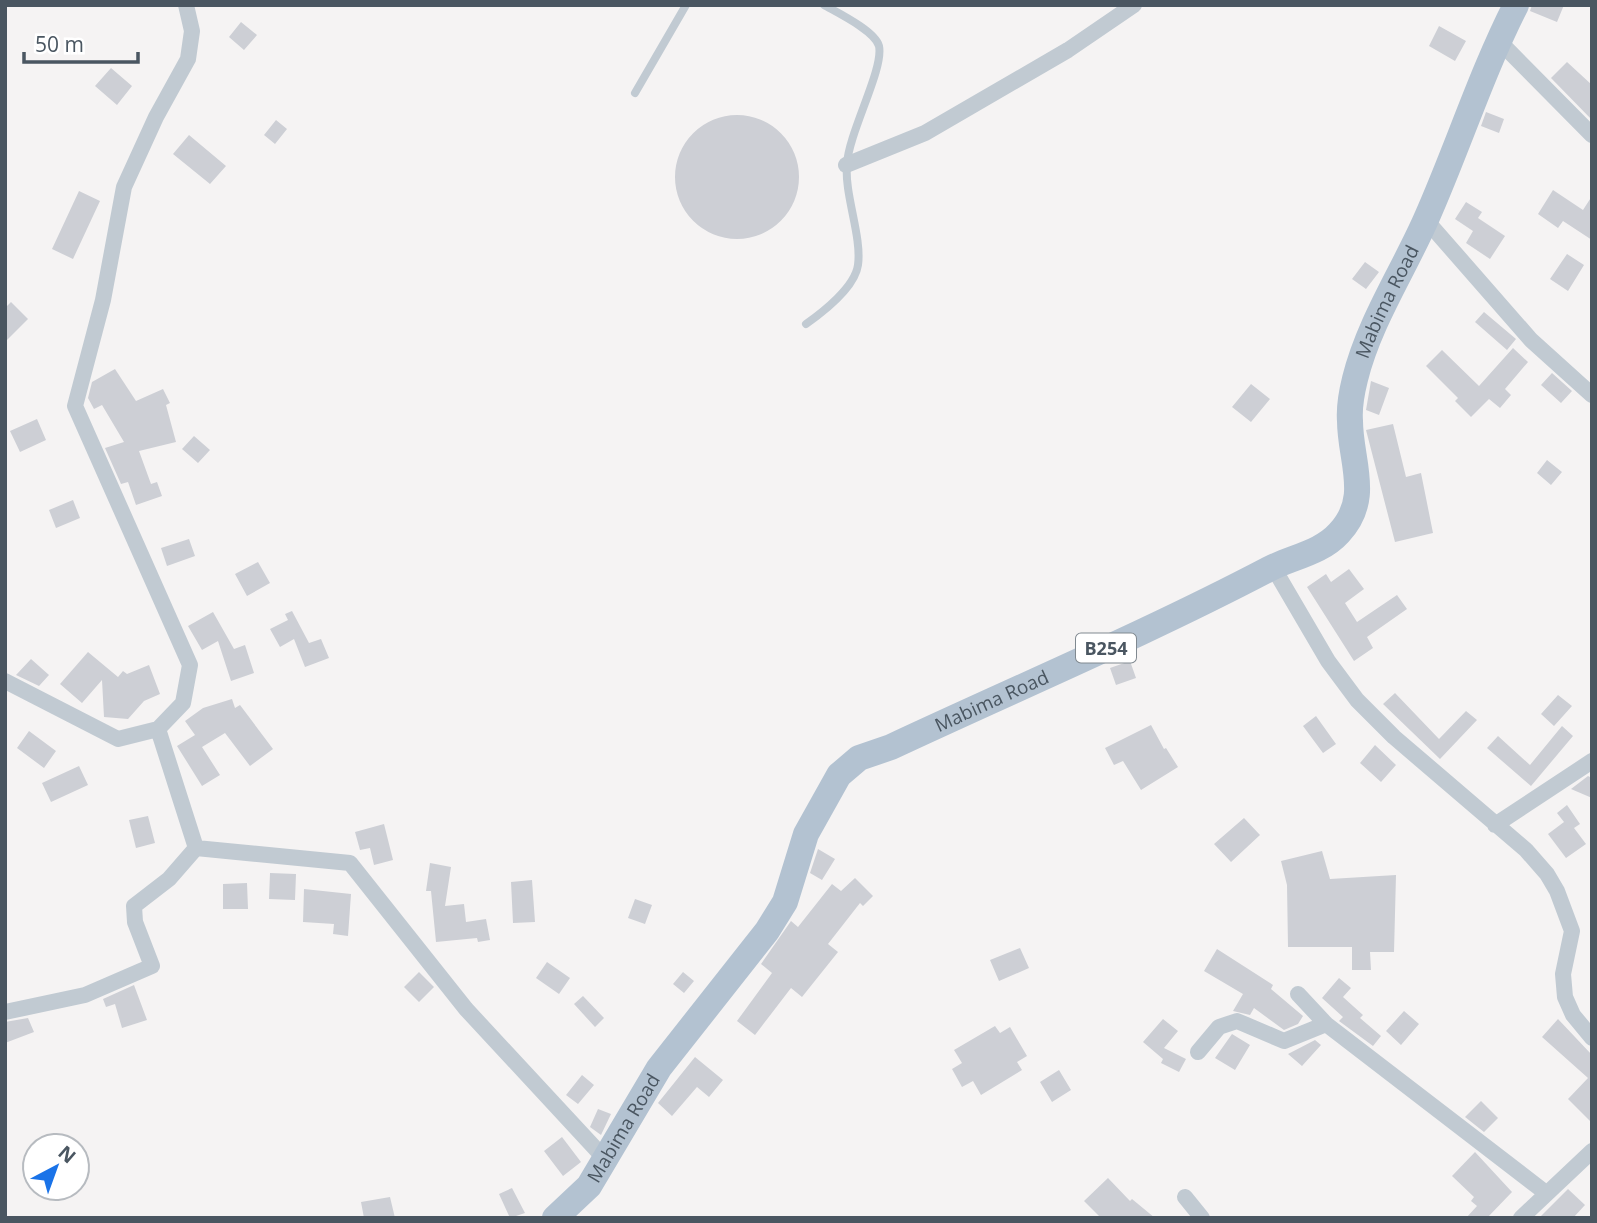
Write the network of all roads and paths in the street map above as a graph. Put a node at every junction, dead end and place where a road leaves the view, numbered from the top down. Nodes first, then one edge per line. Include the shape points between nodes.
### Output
1 (186, 5) edge
2 (686, 5) edge
3 (824, 5) edge
4 (1135, 5) edge
5 (1516, 5) edge
6 (1498, 40) junction
7 (635, 93) dead end
8 (1592, 135) edge
9 (846, 165) junction
10 (1426, 220) junction
11 (806, 324) dead end
12 (1592, 395) edge
13 (1273, 567) junction
14 (5, 681) edge
15 (158, 729) junction
16 (1592, 761) edge
17 (1495, 825) junction
18 (196, 848) junction
19 (1298, 994) dead end
20 (5, 1013) edge
21 (1326, 1024) junction
22 (1592, 1038) edge
23 (1198, 1052) dead end
24 (1592, 1151) edge
25 (607, 1160) junction
26 (1546, 1193) junction
27 (1185, 1197) dead end
28 (555, 1218) edge
29 (1202, 1218) edge
30 (1521, 1218) edge

1 - 15 street via 192,31 188,59 124,187 103,300 75,406 190,665 183,703
2 - 7 lane
3 - 9 lane via 874,37 879,47 877,70
4 - 9 street via 1068,50 925,133
5 - 6 main road, Mabima Road / B254
6 - 8 street
6 - 10 main road, Mabima Road / B254
9 - 11 lane via 858,266 834,304
10 - 12 street via 1531,340
10 - 13 main road, Mabima Road / B254 via 1355,378 1349,420 1359,494 1353,513 1339,533 1318,549
13 - 17 street via 1328,661 1357,700
13 - 25 main road, Mabima Road / B254 via 1189,610 859,758 839,775 806,834 785,902 659,1068
14 - 15 street via 118,739
15 - 18 street
16 - 17 street
17 - 22 street via 1547,874 1557,891 1572,932 1563,974 1564,997
18 - 20 street via 134,906 135,922 152,966 85,995
18 - 25 street via 351,863 466,1009
19 - 21 street
21 - 23 street via 1284,1041 1237,1021 1219,1027
21 - 26 street
24 - 26 street
25 - 28 main road, Mabima Road / B254 via 589,1186
26 - 30 street
27 - 29 street

